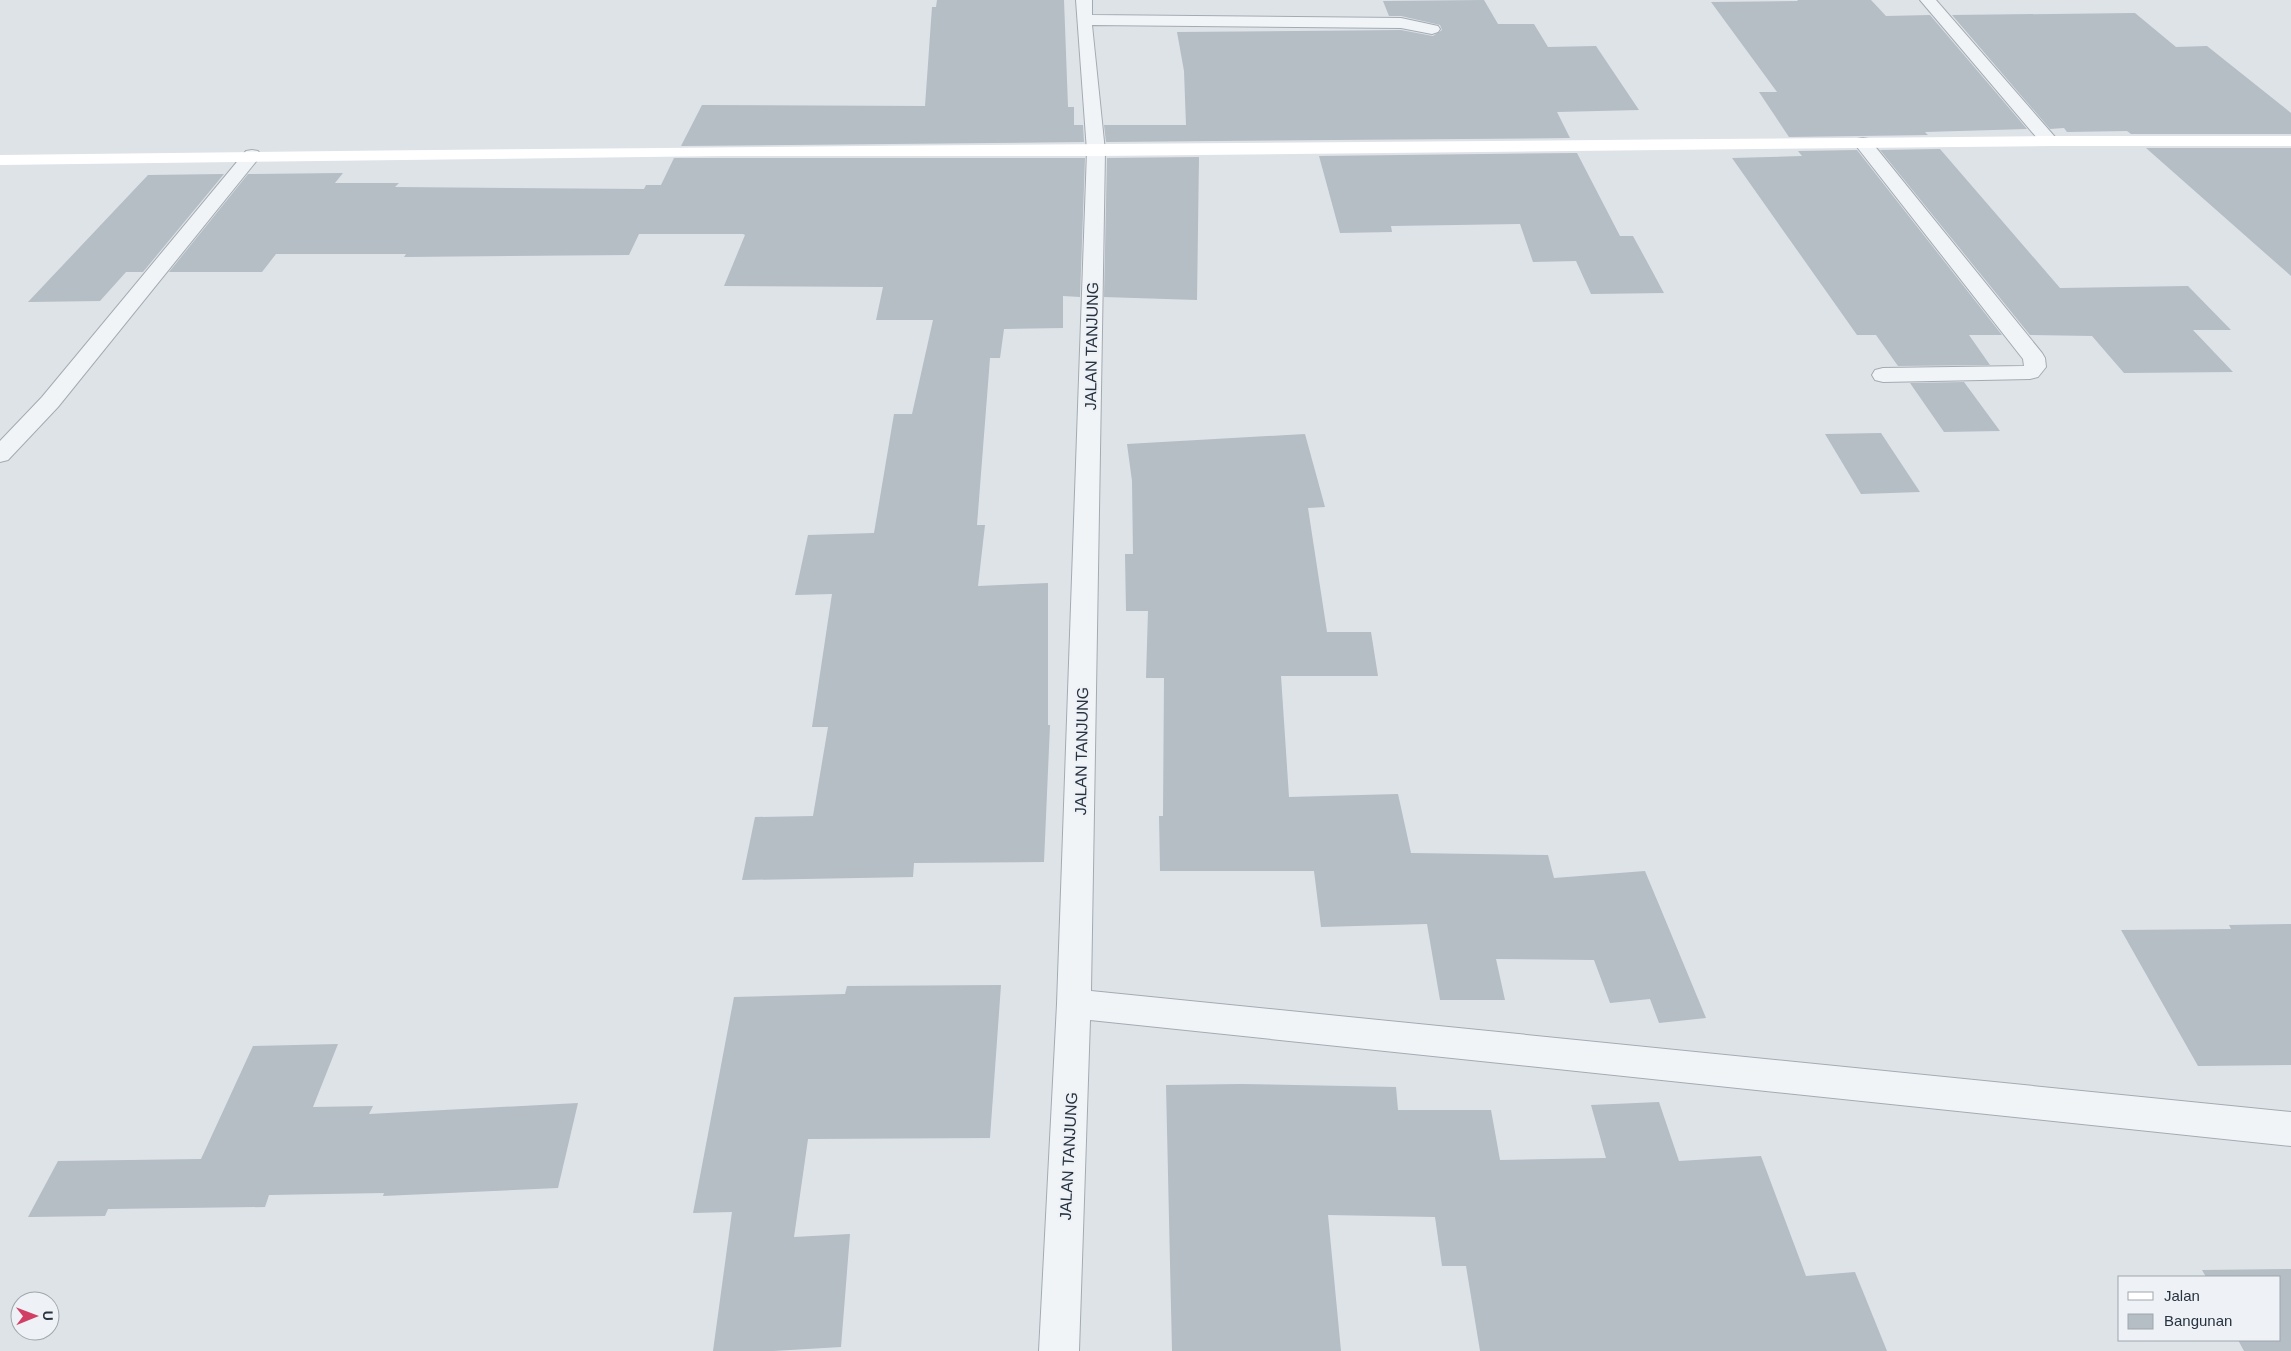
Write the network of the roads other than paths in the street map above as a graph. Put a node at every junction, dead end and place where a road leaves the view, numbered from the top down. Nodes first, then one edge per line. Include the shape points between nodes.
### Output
1 (1084, 0) edge
2 (1928, 0) edge
3 (1084, 20) junction
4 (1432, 29) dead end
5 (2049, 141) junction
6 (2291, 141) edge
7 (1863, 143) junction
8 (1096, 151) junction
9 (252, 156) junction
10 (0, 160) edge
11 (1883, 375) dead end
12 (0, 455) edge
13 (1074, 1004) junction
14 (2291, 1129) edge
15 (1059, 1351) edge

1 - 3 street, JALAN TANJUNG
2 - 5 street
3 - 4 street via 1401,23
3 - 8 street, JALAN TANJUNG
5 - 6 street
5 - 7 street
7 - 8 street
7 - 11 street via 2034,358 2035,367 2030,372
8 - 9 street
8 - 13 street, JALAN TANJUNG
9 - 10 street
9 - 12 street via 50,402
13 - 14 street
13 - 15 street, JALAN TANJUNG

